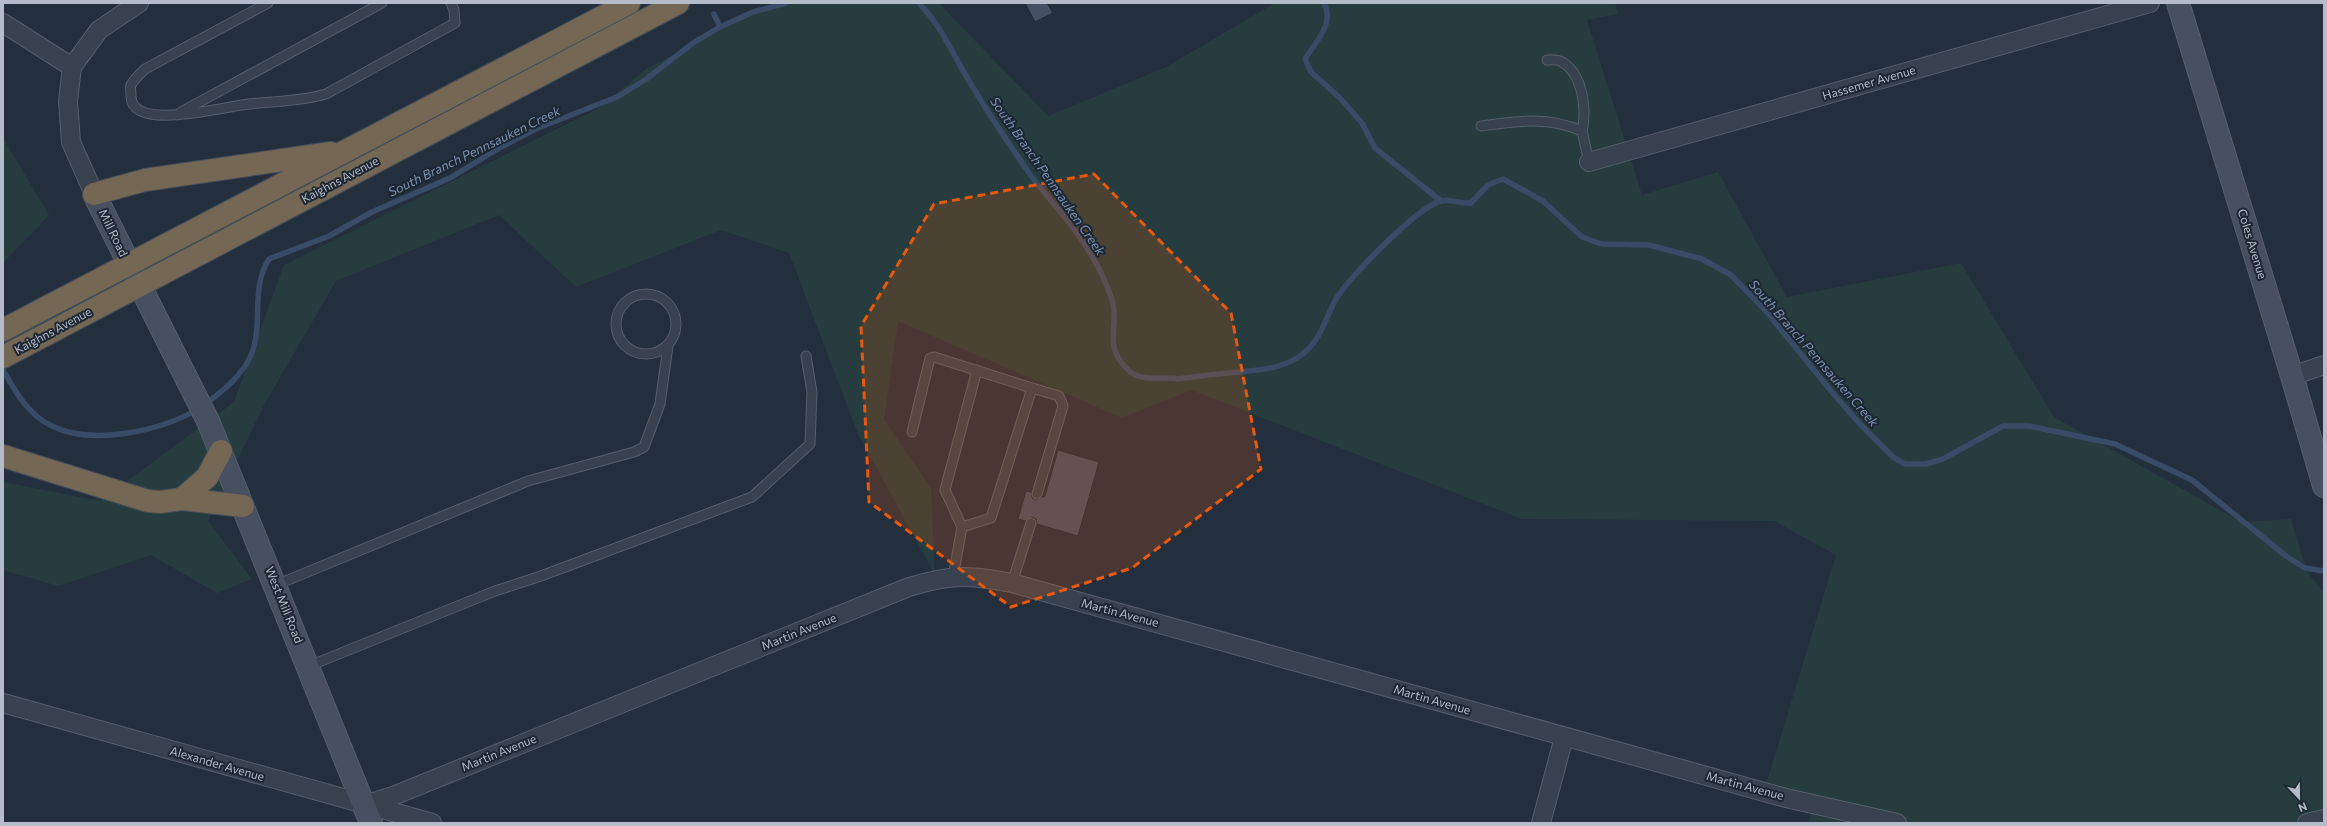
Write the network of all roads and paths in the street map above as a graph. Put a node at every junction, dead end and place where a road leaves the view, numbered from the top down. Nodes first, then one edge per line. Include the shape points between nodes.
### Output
1 (139, 3) edge
2 (268, 3) edge
3 (382, 3) edge
4 (451, 3) edge
5 (629, 3) edge
6 (678, 3) edge
7 (2150, 3) edge
8 (2178, 3) edge
9 (3, 24) edge
10 (1547, 60) dead end
11 (72, 67) junction
12 (175, 115) junction
13 (1481, 126) dead end
14 (1582, 131) junction
15 (347, 150) junction
16 (1589, 162) joint
17 (94, 194) junction
18 (128, 265) junction
19 (139, 285) junction
20 (3, 330) edge
21 (668, 346) junction
22 (9, 354) edge
23 (806, 356) dead end
24 (2324, 365) edge
25 (977, 370) junction
26 (2292, 376) junction
27 (193, 388) joint
28 (1032, 388) junction
29 (912, 432) dead end
30 (221, 452) junction
31 (3, 456) edge
32 (2324, 486) edge
33 (1037, 494) dead end
34 (182, 499) junction
35 (244, 506) junction
36 (1031, 523) dead end
37 (962, 527) junction
38 (952, 577) junction
39 (1012, 583) junction
40 (276, 585) junction
41 (309, 666) junction
42 (3, 703) edge
43 (1564, 737) junction
44 (368, 814) edge
45 (2324, 819) edge
46 (432, 823) edge
47 (1541, 823) edge
48 (1896, 823) edge
49 (2307, 823) edge

1 - 11 street via 99,30
2 - 12 lane via 145,69 131,85 130,101 135,110 147,115
3 - 12 lane
4 - 12 lane via 455,23 326,94
5 - 15 highway, Kaighns Avenue
6 - 19 highway, Kaighns Avenue
7 - 16 street, Hassemer Avenue
8 - 26 street, Coles Avenue
9 - 11 street
10 - 14 lane via 1562,61 1582,90 1585,106
11 - 17 street, Mill Road via 68,101 71,142
13 - 14 lane via 1524,120 1546,120
14 - 16 lane
15 - 17 highway via 145,180
15 - 18 highway, Kaighns Avenue
17 - 18 street, Mill Road
18 - 19 street, Mill Road
18 - 20 highway, Kaighns Avenue
19 - 22 highway, Kaighns Avenue
19 - 27 street, Mill Road
21 - 21 lane via 674,338 677,323 673,309 666,301 658,296 638,295 622,306 617,315 616,325 618,335 630,351 650,355
21 - 40 lane via 660,404 644,447 528,481
23 - 41 lane via 812,392 810,444 752,497 495,591
24 - 26 street
25 - 28 lane
25 - 29 lane via 930,358
25 - 37 lane via 946,490
26 - 32 street, Coles Avenue
27 - 30 street, West Mill Road
28 - 33 lane via 1059,396 1063,406
28 - 37 lane via 991,518
30 - 34 highway via 207,477
30 - 35 street, West Mill Road
31 - 34 highway via 148,501
34 - 35 highway
35 - 40 street, West Mill Road
36 - 39 lane
37 - 38 lane
38 - 39 street, Martin Avenue via 976,576
38 - 44 street, Martin Avenue via 909,587 393,796
39 - 43 street, Martin Avenue
40 - 41 street, West Mill Road
41 - 44 street, West Mill Road
42 - 44 street, Alexander Avenue
43 - 47 street
43 - 48 street, Martin Avenue via 1786,798
44 - 46 street, Alexander Avenue
45 - 49 street

